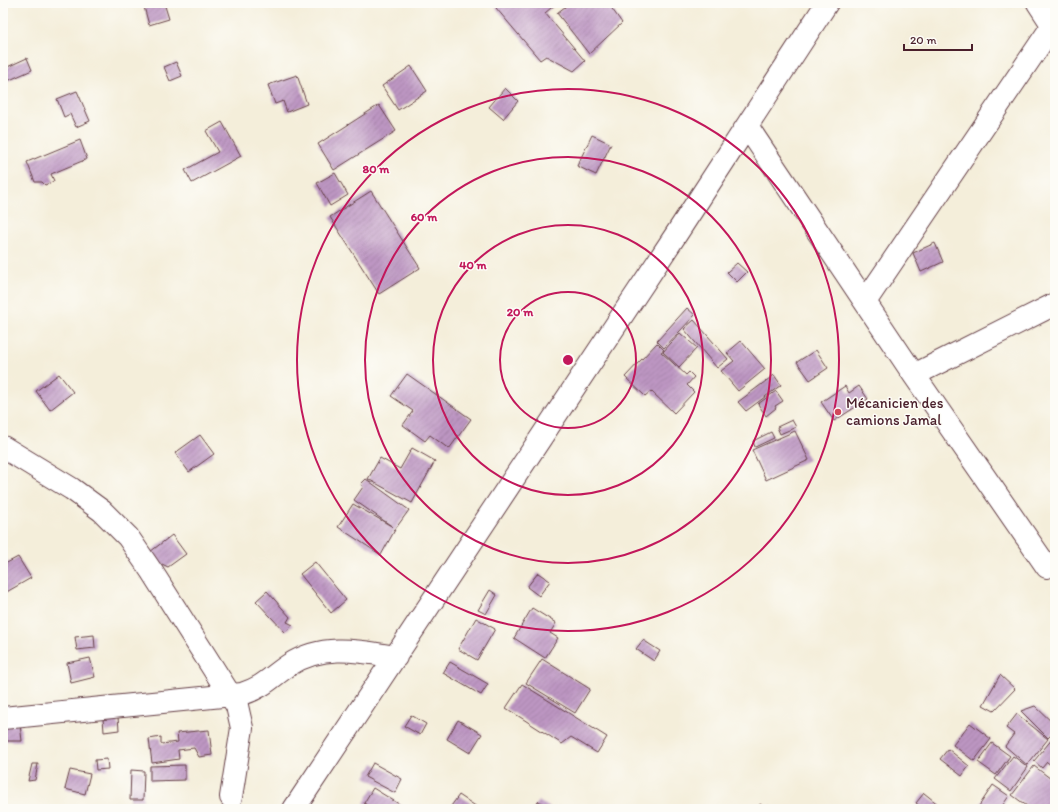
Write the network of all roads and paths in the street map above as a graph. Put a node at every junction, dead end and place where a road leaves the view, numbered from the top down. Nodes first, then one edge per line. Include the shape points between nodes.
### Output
1 (827, 3) edge
2 (1038, 3) edge
3 (1054, 25) edge
4 (747, 126) junction
5 (865, 302) junction
6 (1055, 304) edge
7 (914, 375) junction
8 (3, 447) edge
9 (1047, 567) dead end
10 (396, 657) junction
11 (230, 696) junction
12 (3, 718) edge
13 (231, 797) dead end
14 (294, 809) edge

1 - 4 street
2 - 3 street
3 - 5 street
4 - 5 street
4 - 10 street
5 - 7 street
6 - 7 street
7 - 9 street
8 - 11 street via 72,489 102,511 128,538
10 - 11 street via 344,650 312,654 283,669 261,688
10 - 14 street
11 - 12 street
11 - 13 street via 237,706 242,728

